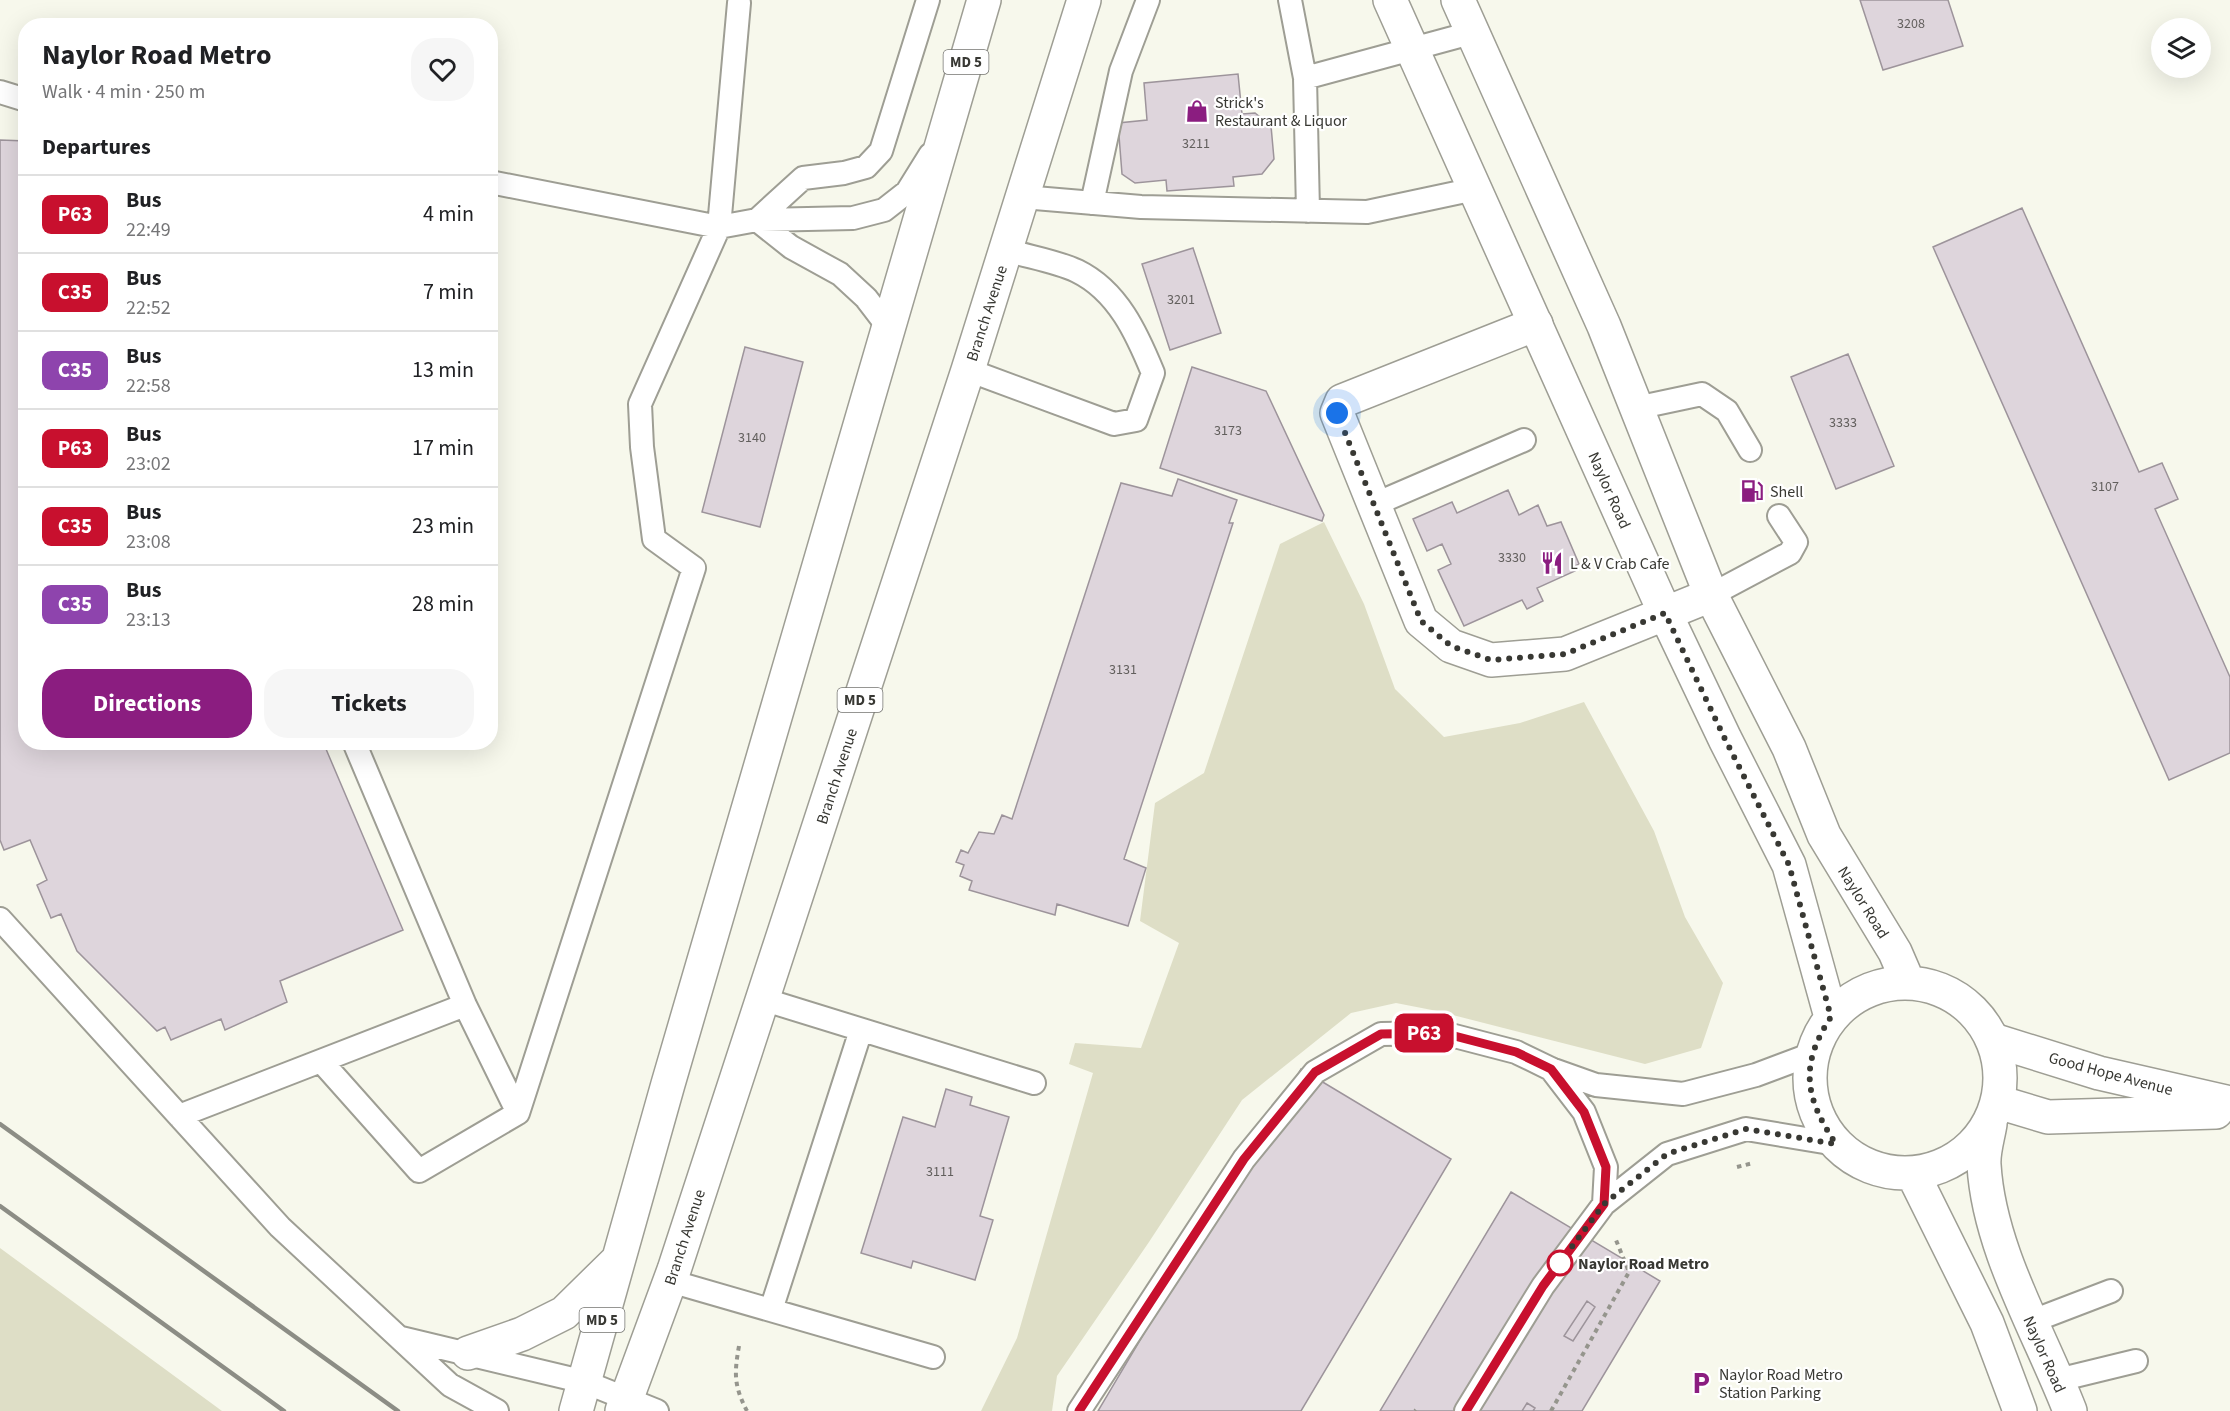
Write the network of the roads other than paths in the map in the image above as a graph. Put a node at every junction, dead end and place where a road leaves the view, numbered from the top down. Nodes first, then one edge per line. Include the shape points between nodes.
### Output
1 (928, 0) edge
2 (984, 0) edge
3 (1084, 0) edge
4 (1148, 0) edge
5 (1290, 0) edge
6 (1390, 0) edge
7 (1458, 0) edge
8 (739, 3) dead end
9 (1471, 33) junction
10 (1412, 49) junction
11 (1305, 78) junction
12 (0, 92) edge
13 (18, 98) edge
14 (949, 125) junction
15 (498, 184) edge
16 (1475, 189) junction
17 (1023, 197) junction
18 (1092, 203) junction
19 (1308, 211) junction
20 (757, 220) junction
21 (719, 227) junction
22 (1006, 250) junction
23 (1536, 324) junction
24 (889, 328) junction
25 (968, 370) junction
26 (1636, 408) junction
27 (1524, 440) dead end
28 (1750, 450) dead end
29 (1373, 505) junction
30 (1779, 516) dead end
31 (1711, 595) junction
32 (1665, 613) junction
33 (357, 750) edge
34 (0, 919) edge
35 (1908, 982) junction
36 (762, 999) junction
37 (465, 1005) junction
38 (1831, 1017) junction
39 (861, 1030) junction
40 (1993, 1040) junction
41 (1812, 1054) junction
42 (321, 1061) junction
43 (1551, 1069) junction
44 (1034, 1083) dead end
45 (2230, 1103) edge
46 (2230, 1111) edge
47 (518, 1113) junction
48 (1994, 1113) junction
49 (179, 1116) junction
50 (1836, 1144) junction
51 (1913, 1174) junction
52 (1604, 1204) junction
53 (619, 1258) junction
54 (670, 1281) junction
55 (2111, 1291) dead end
56 (771, 1310) junction
57 (2030, 1322) junction
58 (399, 1338) junction
59 (468, 1353) junction
60 (933, 1357) dead end
61 (2136, 1361) dead end
62 (2058, 1380) junction
63 (580, 1396) edge
64 (625, 1404) edge
65 (496, 1411) edge
66 (657, 1411) edge
67 (1079, 1411) edge
68 (1466, 1411) edge
69 (2020, 1411) edge
70 (2070, 1411) edge

1 - 20 lane via 881,151 866,167 803,178
2 - 14 main road, MD 5
3 - 17 main road, Branch Avenue / MD 5
4 - 18 lane via 1121,71
5 - 11 lane
6 - 10 main road, Naylor Road
7 - 9 main road, Naylor Road
8 - 21 lane
9 - 10 lane
9 - 26 main road, Naylor Road via 1604,326
10 - 11 lane
10 - 16 main road, Naylor Road
11 - 19 lane
12 - 13 lane
14 - 20 lane via 907,192 884,210 853,218
14 - 24 main road, MD 5
15 - 21 lane
16 - 19 lane via 1367,212
16 - 23 main road, Naylor Road
17 - 18 lane
17 - 22 main road, Branch Avenue / MD 5
18 - 19 lane
20 - 21 lane
20 - 24 lane via 791,247 840,274 866,298
21 - 47 lane via 640,404 654,539 694,568
22 - 25 main road, Branch Avenue / MD 5
22 - 25 lane via 1077,271 1102,288 1133,324 1153,373 1136,420 1114,424
23 - 29 main road via 1342,401 1337,413
23 - 32 main road, Naylor Road
24 - 53 main road, MD 5
25 - 36 main road, Branch Avenue / MD 5
26 - 28 lane via 1702,394 1727,411
26 - 31 main road, Naylor Road
27 - 29 lane
29 - 32 main road via 1421,621 1451,646 1491,660 1565,654
30 - 31 lane via 1796,542 1790,554
31 - 32 main road
31 - 35 main road, Naylor Road via 1789,748 1824,835 1895,952
32 - 38 main road, Naylor Road via 1789,865
33 - 37 lane
34 - 49 lane
35 - 38 main road via 1879,986 1852,997
35 - 40 main road via 1935,986 1959,999 1979,1017
36 - 39 lane
36 - 54 main road, Branch Avenue / MD 5
37 - 42 lane
37 - 47 lane
38 - 41 main road
39 - 44 lane
39 - 56 lane
40 - 45 main road, Good Hope Avenue via 2099,1073
40 - 48 main road via 2001,1070
41 - 43 lane via 1756,1075 1683,1094 1596,1085
41 - 50 main road via 1810,1086 1815,1106
42 - 47 lane via 419,1171
42 - 49 lane
43 - 52 lane via 1584,1112 1606,1167
43 - 67 lane via 1516,1052 1443,1033 1381,1034 1315,1072 1244,1159
46 - 48 main road, Good Hope Avenue via 2048,1117
48 - 51 main road via 1970,1149 1944,1166
48 - 57 main road, Naylor Road via 1984,1164 1994,1222
49 - 58 lane via 280,1227
50 - 51 main road via 1858,1161 1885,1172
50 - 52 lane via 1746,1129 1667,1154
51 - 69 main road via 1987,1323
52 - 68 lane via 1543,1286
53 - 59 main road via 564,1313 522,1334
53 - 63 main road, MD 5
54 - 56 lane
54 - 64 main road, Branch Avenue / MD 5
55 - 57 lane
56 - 60 lane
57 - 62 main road, Naylor Road
58 - 59 lane
58 - 65 lane via 450,1385
59 - 63 lane
61 - 62 lane
62 - 70 main road, Naylor Road
63 - 64 lane
64 - 66 lane

